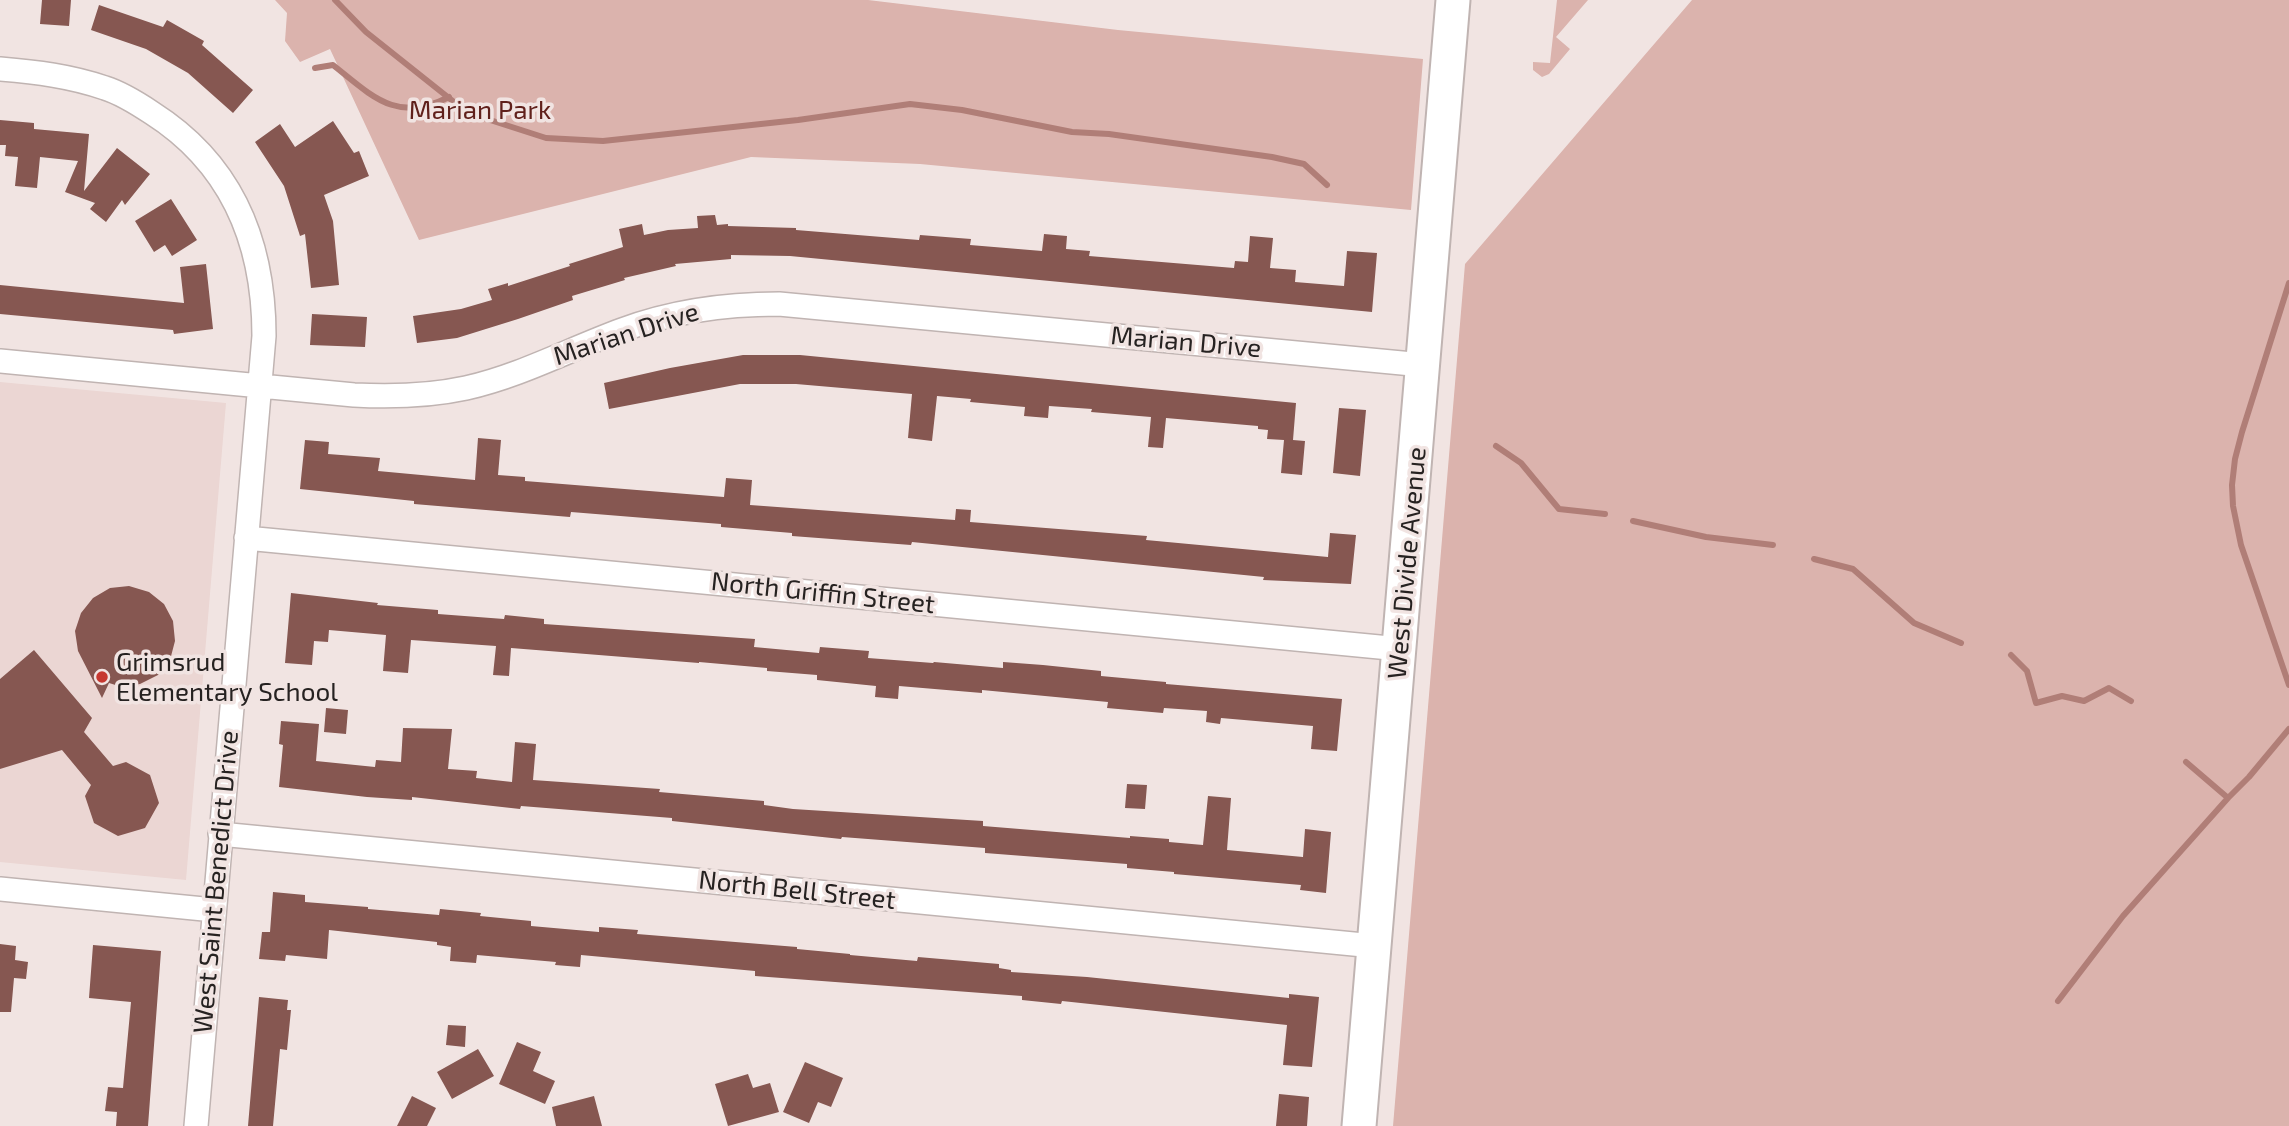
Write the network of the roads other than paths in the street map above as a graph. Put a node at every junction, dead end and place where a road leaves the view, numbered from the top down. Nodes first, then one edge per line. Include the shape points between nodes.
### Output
1 (1453, 0) edge
2 (0, 69) edge
3 (0, 362) edge
4 (1423, 365) junction
5 (259, 386) junction
6 (246, 538) junction
7 (1400, 649) junction
8 (220, 834) junction
9 (0, 889) edge
10 (214, 910) junction
11 (1374, 946) junction
12 (196, 1126) edge
13 (1359, 1126) edge

1 - 4 street, West Divide Avenue
2 - 5 street, West Saint Benedict Drive via 46,73 108,88 164,120 219,176 245,223 261,279 264,336
3 - 5 street, Marian Drive
4 - 5 street, Marian Drive via 814,306 744,304 650,321 503,377 438,393 354,396
4 - 7 street, West Divide Avenue
5 - 6 street, West Saint Benedict Drive
6 - 7 street, North Griffin Street
6 - 8 street, West Saint Benedict Drive
7 - 11 street, West Divide Avenue
8 - 10 street, West Saint Benedict Drive
8 - 11 street, North Bell Street
9 - 10 street
10 - 12 street, West Saint Benedict Drive
11 - 13 street, West Divide Avenue

